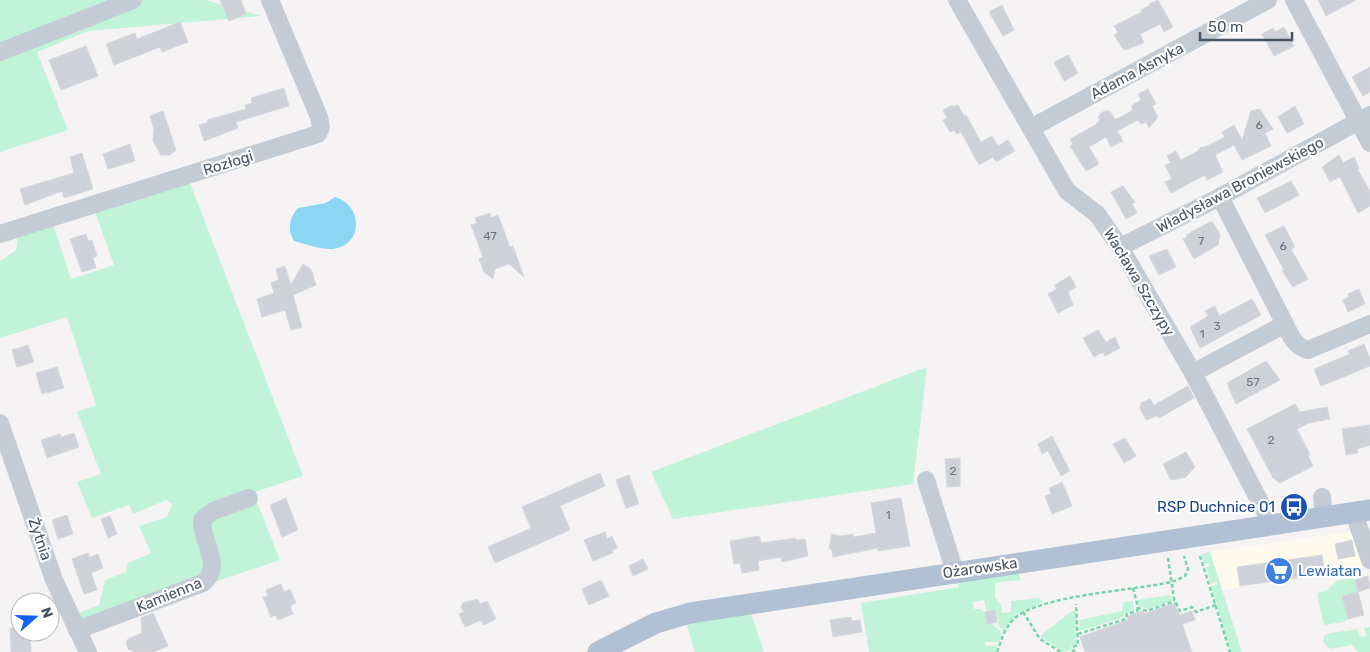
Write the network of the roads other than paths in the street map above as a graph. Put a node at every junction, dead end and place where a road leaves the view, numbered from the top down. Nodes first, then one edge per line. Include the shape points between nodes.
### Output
1 (133, 0) edge
2 (270, 0) edge
3 (957, 0) edge
4 (1268, 0) edge
5 (1294, 0) edge
6 (0, 52) edge
7 (1364, 119) edge
8 (1031, 128) junction
9 (1370, 143) edge
10 (1220, 197) junction
11 (0, 234) edge
12 (1120, 247) junction
13 (1285, 324) junction
14 (1370, 324) edge
15 (1193, 373) junction
16 (0, 423) edge
17 (926, 480) dead end
18 (1322, 497) dead end
19 (249, 498) dead end
20 (1362, 512) edge
21 (1324, 518) junction
22 (1272, 525) junction
23 (1370, 560) edge
24 (955, 572) junction
25 (78, 630) junction
26 (88, 652) edge
27 (598, 652) edge

1 - 6 street
2 - 11 street, Rozłogi via 319,117 322,127 318,134
3 - 8 street, Wacława Szczypy
4 - 8 street, Adama Asnyka
5 - 7 street
7 - 9 street
7 - 10 street, Władysława Broniewskiego
8 - 12 street, Wacława Szczypy via 1067,191 1097,214
10 - 12 street, Władysława Broniewskiego
10 - 13 street
12 - 15 street, Wacława Szczypy
13 - 14 street via 1294,342 1300,347 1313,349
13 - 15 street
15 - 22 street, Wacława Szczypy
16 - 25 street, Żytnia via 54,580
17 - 24 street
18 - 21 street
19 - 25 street, Kamienna via 213,511 202,520 213,564 212,573 203,583
20 - 21 main road, Ożarowska
20 - 23 street
21 - 22 main road, Ożarowska
22 - 24 main road, Ożarowska
24 - 27 main road, Ożarowska via 690,613 656,623
25 - 26 street, Żytnia

